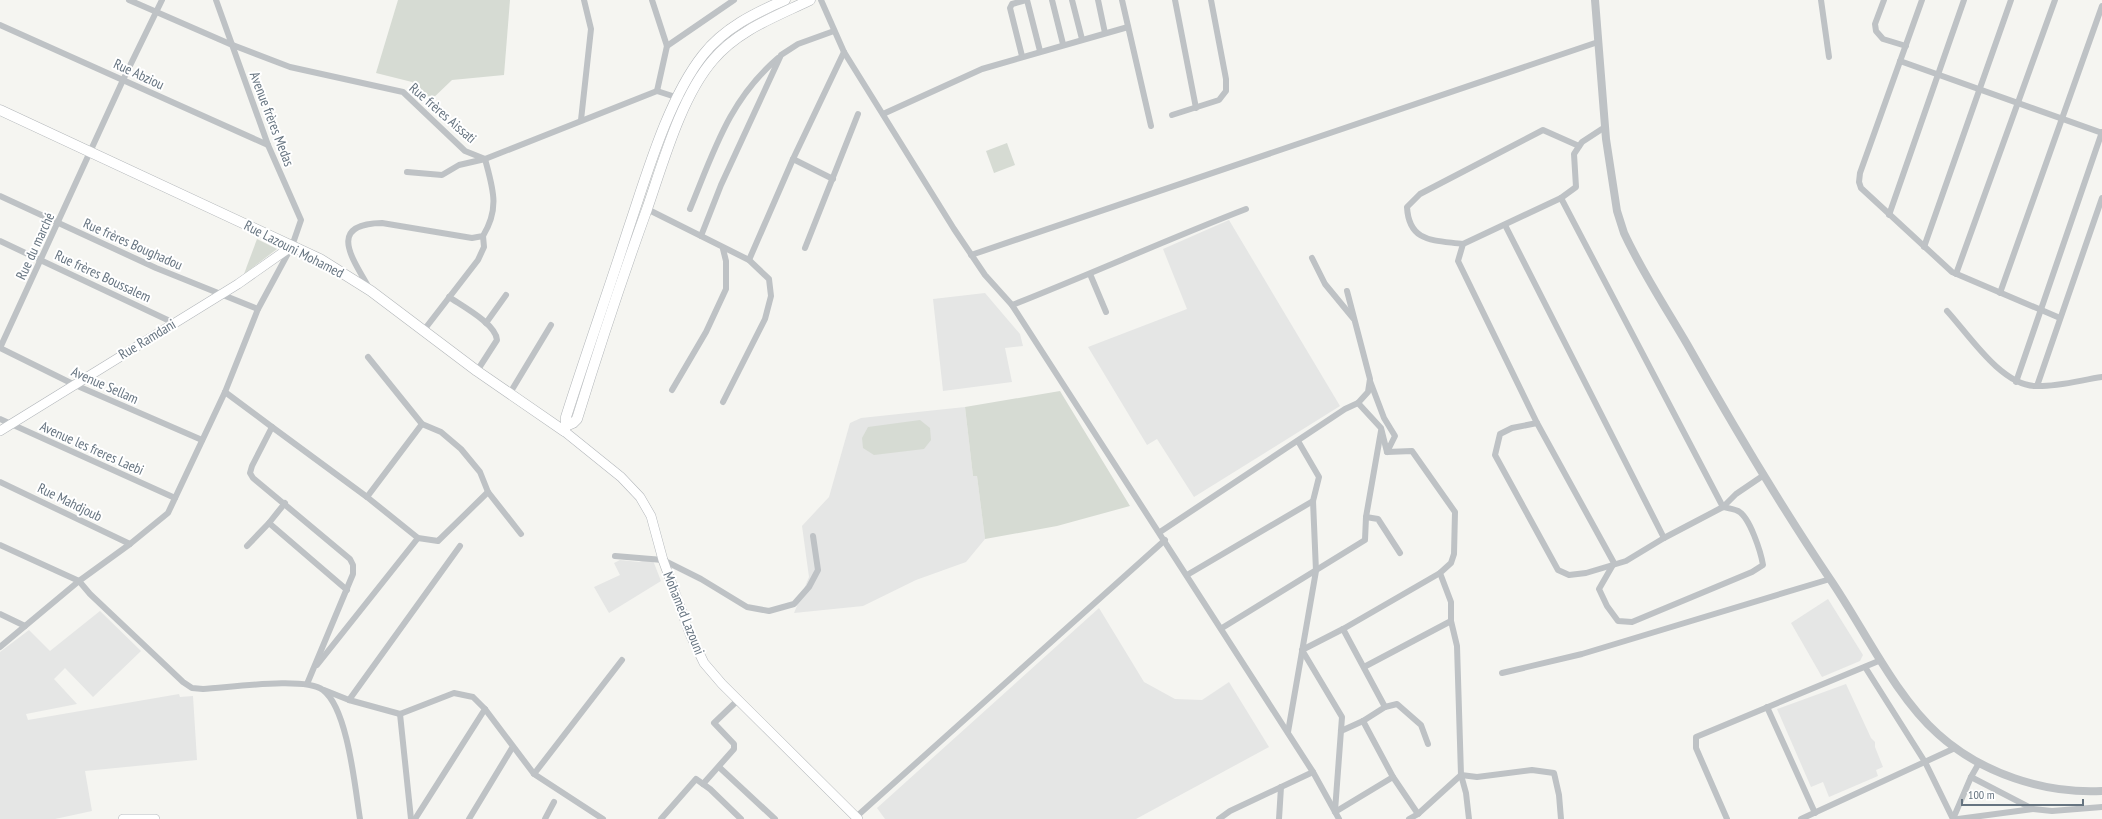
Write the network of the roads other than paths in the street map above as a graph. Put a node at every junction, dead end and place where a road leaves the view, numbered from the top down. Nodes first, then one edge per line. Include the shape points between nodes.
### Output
1 (129, 0) edge
2 (162, 0) edge
3 (216, 0) edge
4 (584, 0) edge
5 (652, 0) edge
6 (734, 0) edge
7 (785, 0) edge
8 (810, 0) edge
9 (820, 0) edge
10 (1023, 0) edge
11 (1052, 0) edge
12 (1072, 0) edge
13 (1098, 0) edge
14 (1122, 0) edge
15 (1175, 0) edge
16 (1211, 0) edge
17 (1595, 0) edge
18 (1821, 0) edge
19 (1884, 0) edge
20 (1922, 0) edge
21 (1964, 0) edge
22 (2011, 0) edge
23 (2054, 0) edge
24 (2102, 6) edge
25 (156, 13) junction
26 (0, 25) edge
27 (1128, 27) junction
28 (834, 31) junction
29 (1105, 33) junction
30 (1082, 39) junction
31 (1598, 42) junction
32 (230, 44) junction
33 (1063, 44) junction
34 (667, 46) junction
35 (1906, 46) junction
36 (1040, 51) junction
37 (844, 52) junction
38 (780, 55) junction
39 (1022, 56) junction
40 (1829, 57) dead end
41 (1900, 62) junction
42 (1937, 76) junction
43 (123, 80) junction
44 (1979, 90) junction
45 (657, 91) junction
46 (678, 98) junction
47 (688, 101) junction
48 (2017, 104) junction
49 (1196, 108) junction
50 (0, 110) edge
51 (858, 114) dead end
52 (883, 114) junction
53 (1172, 115) dead end
54 (581, 120) junction
55 (2062, 120) junction
56 (1151, 126) dead end
57 (1605, 128) junction
58 (2102, 132) edge
59 (268, 145) junction
60 (1579, 146) junction
61 (90, 152) junction
62 (485, 159) junction
63 (793, 159) junction
64 (407, 172) dead end
65 (833, 179) junction
66 (0, 196) edge
67 (1561, 198) junction
68 (2102, 198) edge
69 (1246, 208) dead end
70 (647, 209) junction
71 (690, 209) dead end
72 (1889, 215) junction
73 (58, 224) junction
74 (1505, 225) junction
75 (483, 236) junction
76 (701, 236) junction
77 (0, 241) edge
78 (1463, 244) junction
79 (292, 246) junction
80 (1924, 247) junction
81 (723, 248) junction
82 (805, 248) dead end
83 (971, 255) junction
84 (1312, 258) dead end
85 (42, 260) junction
86 (749, 260) junction
87 (1090, 274) junction
88 (1956, 274) junction
89 (371, 291) junction
90 (1346, 291) dead end
91 (2000, 293) junction
92 (221, 294) junction
93 (506, 295) dead end
94 (449, 297) junction
95 (1012, 305) junction
96 (258, 309) junction
97 (2041, 310) junction
98 (1947, 311) dead end
99 (1106, 312) dead end
100 (2060, 318) junction
101 (1354, 319) junction
102 (486, 322) junction
103 (174, 323) junction
104 (551, 325) dead end
105 (424, 330) junction
106 (0, 348) edge
107 (368, 357) dead end
108 (477, 370) junction
109 (2102, 377) edge
110 (1370, 379) junction
111 (2016, 382) junction
112 (73, 384) junction
113 (2037, 386) junction
114 (672, 390) dead end
115 (225, 392) junction
116 (510, 393) junction
117 (724, 402) dead end
118 (1358, 403) junction
119 (0, 419) edge
120 (1537, 423) junction
121 (422, 424) junction
122 (11, 425) junction
123 (272, 427) junction
124 (565, 428) junction
125 (1381, 428) junction
126 (0, 432) edge
127 (202, 440) junction
128 (1298, 442) junction
129 (1387, 452) junction
130 (1764, 475) junction
131 (0, 482) edge
132 (488, 492) junction
133 (366, 497) junction
134 (175, 498) junction
135 (1313, 500) junction
136 (285, 503) junction
137 (1723, 507) junction
138 (1366, 517) junction
139 (269, 523) junction
140 (1160, 532) junction
141 (521, 534) dead end
142 (813, 536) dead end
143 (418, 538) junction
144 (1664, 538) junction
145 (1165, 540) junction
146 (130, 544) junction
147 (0, 545) edge
148 (247, 546) dead end
149 (460, 546) dead end
150 (1400, 553) dead end
151 (615, 556) dead end
152 (663, 560) junction
153 (1614, 563) junction
154 (1316, 569) junction
155 (1440, 573) junction
156 (1187, 575) junction
157 (1830, 579) junction
158 (79, 581) junction
159 (347, 590) junction
160 (0, 614) edge
161 (1451, 621) junction
162 (25, 626) junction
163 (1222, 628) junction
164 (1343, 629) junction
165 (0, 647) edge
166 (1302, 650) junction
167 (622, 660) dead end
168 (1881, 660) junction
169 (1364, 667) junction
170 (1865, 667) junction
171 (311, 672) junction
172 (1502, 673) dead end
173 (308, 684) junction
174 (322, 689) junction
175 (348, 700) junction
176 (738, 700) junction
177 (1385, 707) junction
178 (1767, 707) junction
179 (485, 709) junction
180 (400, 714) junction
181 (1363, 721) junction
182 (1341, 731) junction
183 (1288, 732) junction
184 (1428, 744) dead end
185 (512, 748) junction
186 (1955, 748) junction
187 (1925, 762) junction
188 (1979, 763) junction
189 (719, 767) junction
190 (1314, 772) junction
191 (534, 774) junction
192 (1461, 775) junction
193 (1971, 776) junction
194 (1393, 777) junction
195 (703, 784) junction
196 (1281, 787) junction
197 (2102, 791) edge
198 (554, 802) dead end
199 (2102, 807) edge
200 (2033, 809) junction
201 (1335, 812) junction
202 (1815, 813) junction
203 (1418, 814) junction
204 (857, 818) edge
205 (123, 819) edge
206 (155, 819) edge
207 (360, 819) edge
208 (412, 819) edge
209 (415, 819) edge
210 (469, 819) edge
211 (545, 819) edge
212 (603, 819) edge
213 (661, 819) edge
214 (741, 819) edge
215 (775, 819) edge
216 (1219, 819) edge
217 (1279, 819) edge
218 (1339, 819) edge
219 (1409, 819) edge
220 (1469, 819) edge
221 (1561, 819) edge
222 (1727, 819) edge
223 (1801, 819) edge
224 (1953, 819) edge
225 (1958, 819) edge

1 - 25 street, Rue frères Aissati
2 - 25 street, Rue du marché
3 - 32 street, Avenue frères Medas
4 - 54 street via 591,29
5 - 34 street
6 - 34 street
7 - 46 main road via 740,22 722,36 703,54
8 - 47 main road via 733,40 712,60
9 - 28 street
10 - 36 street
10 - 39 street via 1012,4 1010,8
11 - 33 street
12 - 30 street
13 - 29 street
14 - 27 street
15 - 49 street
16 - 49 street via 1226,91 1219,100
17 - 31 street
18 - 40 street
19 - 35 street via 1875,24 1876,31 1883,39
20 - 35 street
21 - 42 street
22 - 44 street
23 - 48 street
24 - 55 street
25 - 32 street, Rue frères Aissati
25 - 43 street, Rue du marché
26 - 43 street, Rue Abziou
27 - 29 street
27 - 56 street
28 - 37 street
28 - 38 street via 798,44
29 - 30 street
30 - 33 street
31 - 57 street
31 - 83 street
32 - 59 street, Avenue frères Medas
32 - 62 street, Rue frères Aissati via 290,67 403,92 465,151
33 - 36 street
34 - 45 street
35 - 41 street
36 - 39 street
37 - 52 street
37 - 63 street
38 - 71 street via 758,75 728,119
38 - 76 street via 721,185
39 - 52 street via 982,69
41 - 42 street
41 - 72 street via 1859,179 1863,191
42 - 44 street
42 - 72 street
43 - 59 street, Rue Abziou
43 - 61 street, Rue du marché
44 - 48 street
44 - 80 street
45 - 46 street
45 - 54 street, Rue frères Aissati
46 - 47 street
46 - 124 main road via 646,175 568,410
47 - 70 main road
48 - 55 street
48 - 88 street
49 - 53 street
50 - 61 main road, Rue Lazouni Mohamed
51 - 65 street
52 - 83 street
54 - 62 street, Rue frères Aissati
55 - 58 street
55 - 91 street
57 - 60 street
57 - 130 street via 1617,211 1624,233
58 - 97 street
59 - 79 street, Avenue frères Medas via 301,220
60 - 67 street via 1574,154 1576,187
60 - 78 street via 1543,130 1420,194 1407,207 1408,221 1413,230 1428,239
61 - 73 street, Rue du marché
61 - 79 main road, Rue Lazouni Mohamed
62 - 64 street via 459,165 442,175
62 - 75 street via 494,192 494,210
63 - 65 street
63 - 86 street
65 - 82 street
66 - 73 street, Rue frères Boughadou
67 - 74 street
67 - 137 street
68 - 100 street
69 - 87 street
70 - 76 street
70 - 124 main road via 631,249 577,419
72 - 80 street
73 - 85 street, Rue du marché
73 - 92 street, Rue frères Boughadou
74 - 78 street
74 - 144 street
75 - 89 street via 472,238 382,223 368,223 358,227 350,233 347,241 348,250
75 - 94 street via 484,247 478,260
76 - 81 street
77 - 85 street, Rue frères Boussalem
78 - 120 street via 1458,260
79 - 89 main road, Rue Lazouni Mohamed via 320,259
79 - 92 main road, Rue Ramdani
79 - 96 street, Avenue frères Medas
80 - 88 street
81 - 86 street
81 - 114 street via 726,260 726,289 706,332
83 - 95 street
84 - 101 street via 1325,284
85 - 103 street, Rue frères Boussalem
85 - 106 street, Rue du marché
86 - 117 street via 769,279 771,296 765,319
87 - 95 street
87 - 99 street
88 - 91 street
89 - 105 main road, Rue Lazouni Mohamed
90 - 101 street
91 - 97 street
92 - 96 street, Rue frères Boughadou
92 - 103 main road, Rue Ramdani
93 - 102 street
94 - 102 street
94 - 105 street
95 - 140 street
96 - 115 street, Avenue frères Medas
97 - 100 street
97 - 111 street
98 - 111 street via 1997,368
100 - 113 street
101 - 110 street
102 - 108 street via 495,332 497,340
103 - 112 main road, Rue Ramdani
104 - 116 street
105 - 108 main road, Rue Lazouni Mohamed
106 - 112 street, Avenue Sellam
107 - 121 street
108 - 116 main road, Rue Lazouni Mohamed
109 - 113 street
110 - 118 street via 1368,392
110 - 129 street via 1384,418 1395,436
111 - 113 street
112 - 122 main road, Rue Ramdani
112 - 127 street, Avenue Sellam
115 - 123 street
115 - 127 street, Avenue frères Medas
116 - 124 main road, Rue Lazouni Mohamed
118 - 125 street
118 - 128 street via 1345,409
119 - 122 street, Avenue les freres Laebi
120 - 153 street
120 - 153 street via 1512,428 1500,434 1494,455 1558,570 1569,575 1586,573
121 - 132 street via 442,432 461,449 480,472
121 - 133 street
122 - 126 main road, Rue Ramdani
122 - 134 street, Avenue les freres Laebi
123 - 133 street
123 - 136 street via 250,473
124 - 152 main road, Mohamed Lazouni via 640,497 651,516
125 - 129 street
125 - 138 street
127 - 134 street, Avenue frères Medas
128 - 135 street via 1318,477
128 - 140 street
129 - 155 street via 1412,451 1455,512 1454,554 1451,563
130 - 137 street via 1736,494
130 - 157 street
131 - 146 street, Rue Mahdjoub
132 - 141 street
132 - 143 street via 438,541
133 - 143 street
134 - 146 street, Avenue frères Medas via 168,513
135 - 154 street
135 - 156 street
136 - 139 street
136 - 159 street via 350,559 353,574
137 - 144 street
137 - 153 street via 1740,512 1748,523 1761,553 1763,565 1752,572 1632,622 1618,621 1599,589
138 - 150 street via 1378,519
138 - 154 street via 1364,540
139 - 148 street
139 - 159 street
140 - 145 street
142 - 152 street via 818,570 809,587 794,604 770,611 747,607
143 - 171 street
144 - 153 street via 1626,561
145 - 156 street
145 - 204 street
146 - 158 street, Avenue frères Medas
147 - 158 street
149 - 175 street
151 - 152 street
152 - 176 main road, Mohamed Lazouni via 690,634 704,663
154 - 163 street
154 - 166 street
155 - 161 street via 1451,602
155 - 164 street
156 - 163 street
157 - 168 street
157 - 172 street via 1582,654
158 - 162 street, Avenue frères Medas
158 - 173 street via 192,688
159 - 171 street
160 - 162 street
161 - 169 street
161 - 192 street via 1457,646
162 - 165 street, Avenue frères Medas
163 - 183 street
164 - 166 street
164 - 169 street
166 - 182 street via 1342,718
166 - 183 street
167 - 191 street
168 - 170 street
168 - 186 street via 1917,712 1938,735
169 - 177 street
170 - 178 street
170 - 187 street
171 - 173 street
173 - 174 street
174 - 175 street
174 - 207 street via 334,703 340,720 351,760
175 - 180 street
176 - 189 street via 714,723 735,746
176 - 204 main road, Mohamed Lazouni
177 - 181 street
177 - 184 street via 1398,704 1421,725
178 - 202 street
178 - 222 street via 1696,737 1696,748
179 - 180 street via 473,697 454,693
179 - 185 street
179 - 209 street
180 - 208 street
181 - 182 street
181 - 194 street
182 - 201 street
183 - 190 street
185 - 191 street
185 - 210 street
186 - 187 street
186 - 188 street
187 - 202 street
187 - 224 street
188 - 193 street
188 - 197 street via 2018,779 2046,786
189 - 195 street
189 - 215 street
190 - 196 street
190 - 201 street
191 - 212 street
192 - 203 street
192 - 220 street
192 - 221 street via 1477,777 1532,770 1554,773
193 - 200 street
193 - 224 street
194 - 201 street
194 - 203 street
195 - 213 street via 696,779
195 - 214 street
196 - 216 street via 1230,811
196 - 217 street
198 - 211 street
199 - 200 street via 2052,811
200 - 225 street
201 - 218 street
202 - 223 street
203 - 219 street
205 - 206 main road

